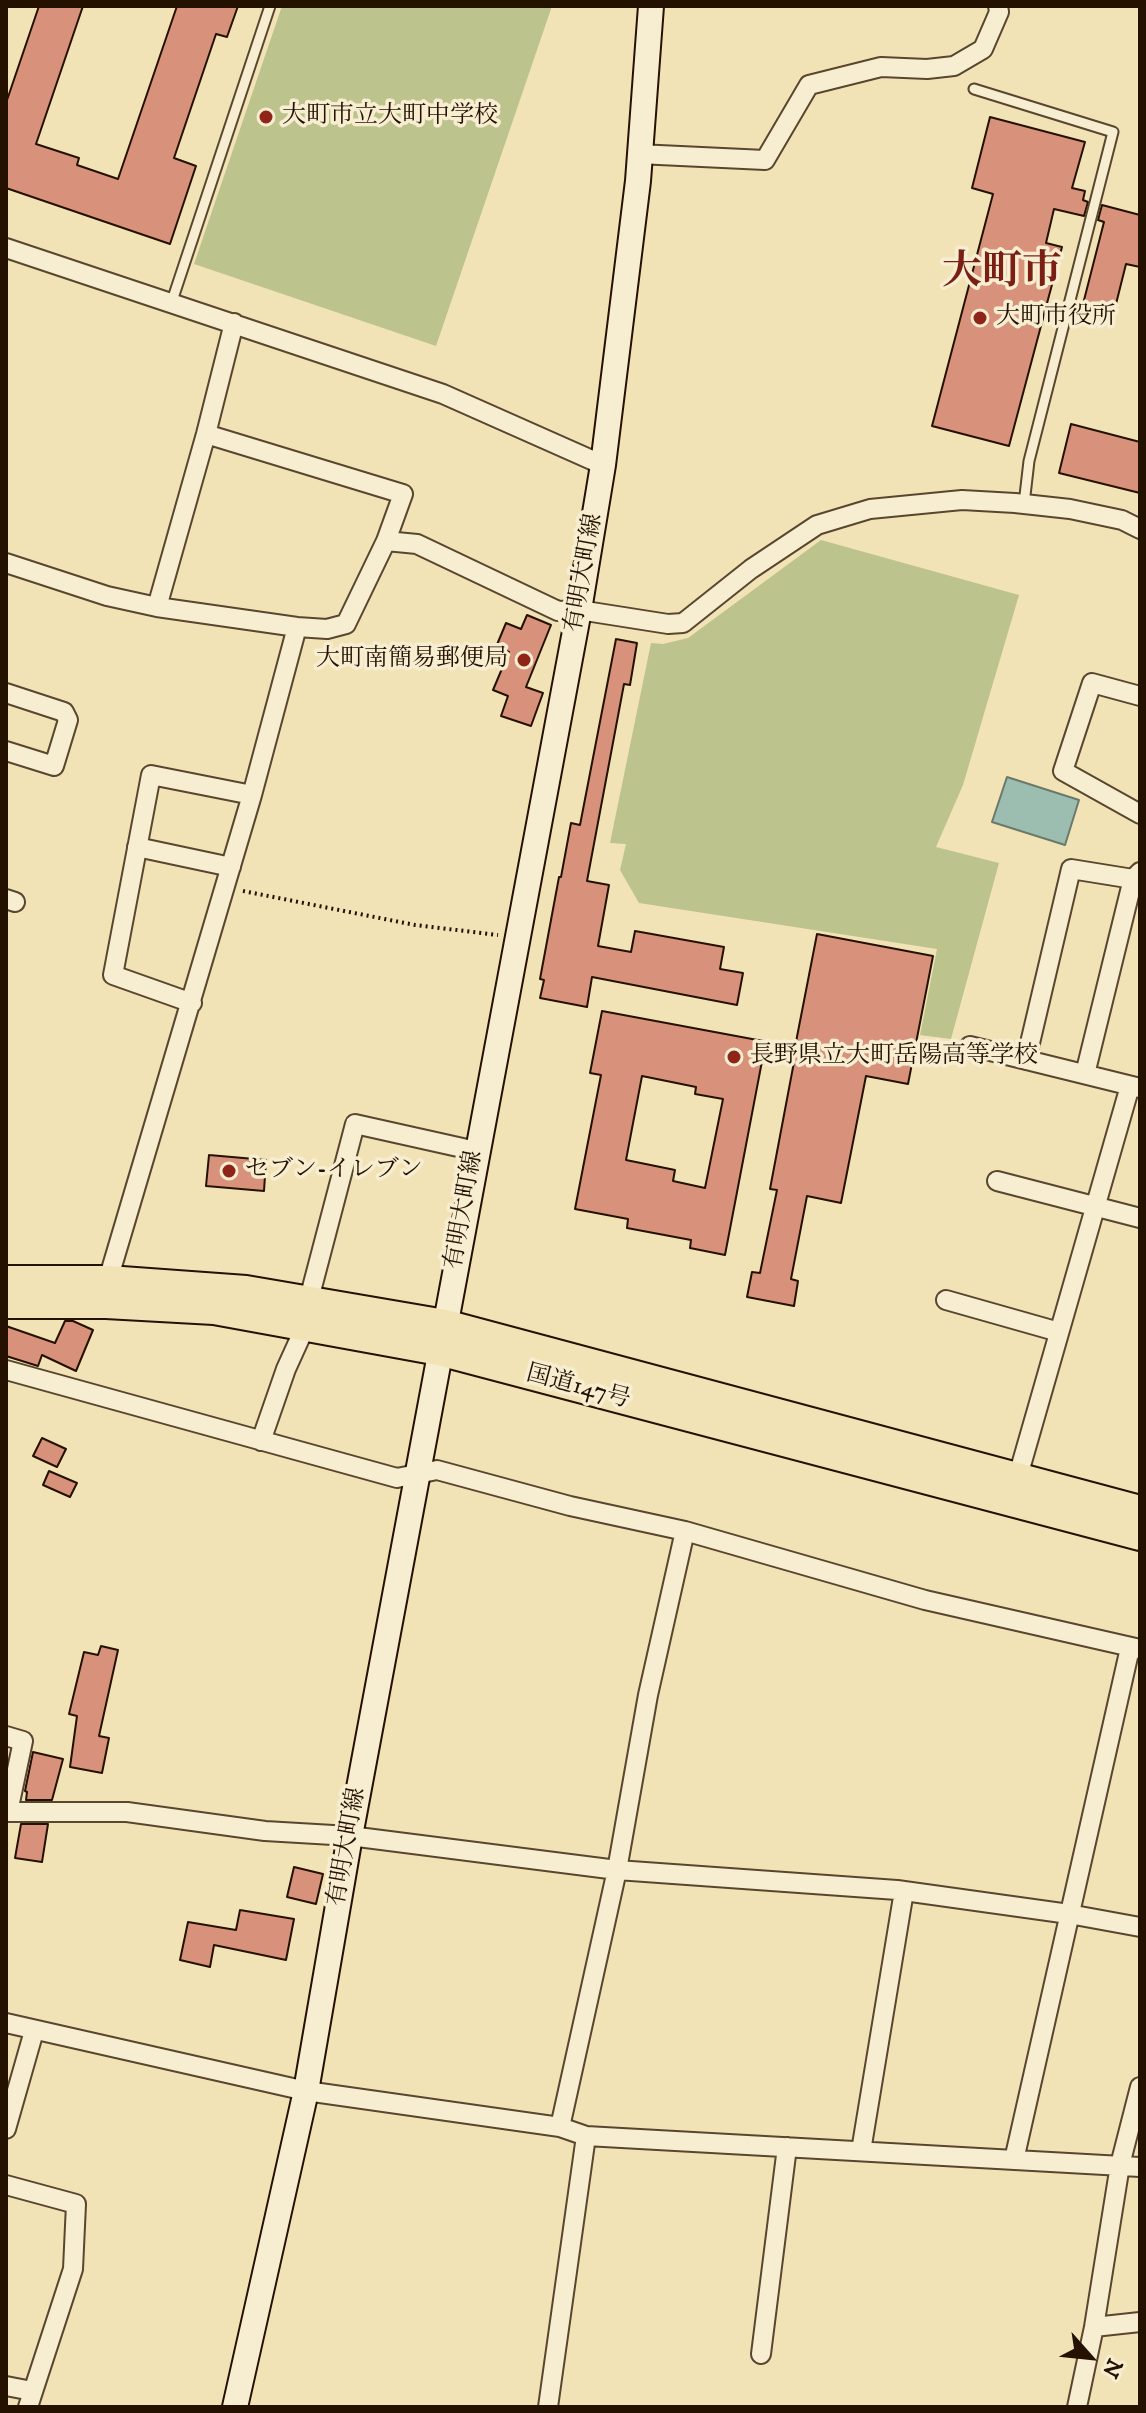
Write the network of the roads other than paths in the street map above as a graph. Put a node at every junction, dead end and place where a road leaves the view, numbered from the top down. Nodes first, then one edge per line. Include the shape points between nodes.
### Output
1 (270, 6) edge
2 (651, 6) edge
3 (998, 6) edge
4 (974, 89) dead end
5 (638, 154) junction
6 (6, 248) edge
7 (171, 304) junction
8 (234, 323) junction
9 (206, 434) junction
10 (603, 465) junction
11 (1024, 504) junction
12 (1140, 529) edge
13 (386, 541) junction
14 (6, 563) edge
15 (157, 607) junction
16 (579, 610) junction
17 (297, 627) junction
18 (6, 693) edge
19 (1140, 696) edge
20 (6, 751) edge
21 (252, 795) junction
22 (1140, 814) edge
23 (137, 847) junction
24 (231, 867) junction
25 (1137, 875) edge
26 (192, 1003) junction
27 (970, 1046) dead end
28 (1026, 1060) junction
29 (1085, 1074) junction
30 (1135, 1087) edge
31 (476, 1151) junction
32 (997, 1181) dead end
33 (1095, 1205) junction
34 (1140, 1218) edge
35 (6, 1280) edge
36 (108, 1280) junction
37 (946, 1300) dead end
38 (6, 1304) edge
39 (307, 1312) junction
40 (1059, 1332) junction
41 (442, 1337) junction
42 (6, 1370) edge
43 (261, 1441) junction
44 (417, 1473) junction
45 (1014, 1489) junction
46 (1140, 1510) edge
47 (685, 1531) junction
48 (1140, 1536) edge
49 (1135, 1648) edge
50 (6, 1736) edge
51 (7, 1812) edge
52 (350, 1836) junction
53 (617, 1870) junction
54 (904, 1891) junction
55 (1069, 1914) junction
56 (1140, 1927) edge
57 (6, 2023) edge
58 (34, 2031) junction
59 (1140, 2087) edge
60 (306, 2091) junction
61 (560, 2127) junction
62 (6, 2129) edge
63 (586, 2136) junction
64 (787, 2147) junction
65 (861, 2151) junction
66 (1014, 2160) junction
67 (1120, 2165) junction
68 (1140, 2167) edge
69 (6, 2185) edge
70 (1140, 2322) edge
71 (1094, 2327) junction
72 (761, 2354) dead end
73 (6, 2386) edge
74 (30, 2399) edge
75 (235, 2407) edge
76 (548, 2407) edge
77 (1077, 2407) edge

1 - 7 lane
2 - 5 main road, 有明大町線
3 - 5 street via 983,49 954,66 881,67 809,85 765,160
4 - 11 lane via 1113,132 1029,461
5 - 10 main road, 有明大町線
6 - 7 street
7 - 8 street
8 - 9 street
8 - 10 street via 443,394
9 - 13 street via 403,494
9 - 15 street
10 - 16 main road, 有明大町線
11 - 12 street via 1122,520
11 - 16 street via 962,500 870,509 817,525 683,623
13 - 16 street via 417,544 558,611
13 - 17 street via 346,624
14 - 15 street
15 - 17 street
16 - 31 main road, 有明大町線
17 - 21 street
18 - 20 street via 64,712 68,720 54,766
19 - 22 street via 1092,683 1063,771
21 - 23 street via 151,775
21 - 24 street
23 - 24 street
23 - 26 street via 113,975
24 - 26 street
25 - 28 street via 1071,869
25 - 29 street
26 - 36 street
27 - 28 street
28 - 29 street
29 - 30 street
30 - 33 street
31 - 39 street via 355,1124
31 - 41 main road, 有明大町線
32 - 33 street
33 - 34 street
33 - 40 street
35 - 36 highway, 国道147号
36 - 39 highway, 国道147号 via 246,1290
37 - 40 street
38 - 39 highway, 国道147号
39 - 41 highway, 国道147号
39 - 43 street
40 - 45 street
41 - 44 main road, 有明大町線
41 - 45 highway, 国道147号
42 - 43 street
43 - 44 street via 397,1478
44 - 47 street via 437,1470
44 - 52 main road, 有明大町線
45 - 46 highway, 国道147号
45 - 48 highway, 国道147号
47 - 49 street via 925,1600
47 - 53 street via 648,1695
49 - 55 street
50 - 51 street via 23,1741
51 - 52 street via 127,1812 265,1831
52 - 53 street
52 - 60 main road, 有明大町線
53 - 54 street
53 - 61 street
54 - 55 street
54 - 65 street
55 - 56 street
55 - 66 street
57 - 58 street
58 - 60 street
58 - 62 street
59 - 67 street
60 - 61 street
60 - 75 main road, 有明大町線
61 - 63 street
63 - 64 street
63 - 76 street
64 - 65 street
64 - 72 street
65 - 66 street
66 - 67 street
67 - 68 street
67 - 71 street
69 - 74 street via 76,2204 73,2269
70 - 71 street
71 - 77 street
73 - 74 street

